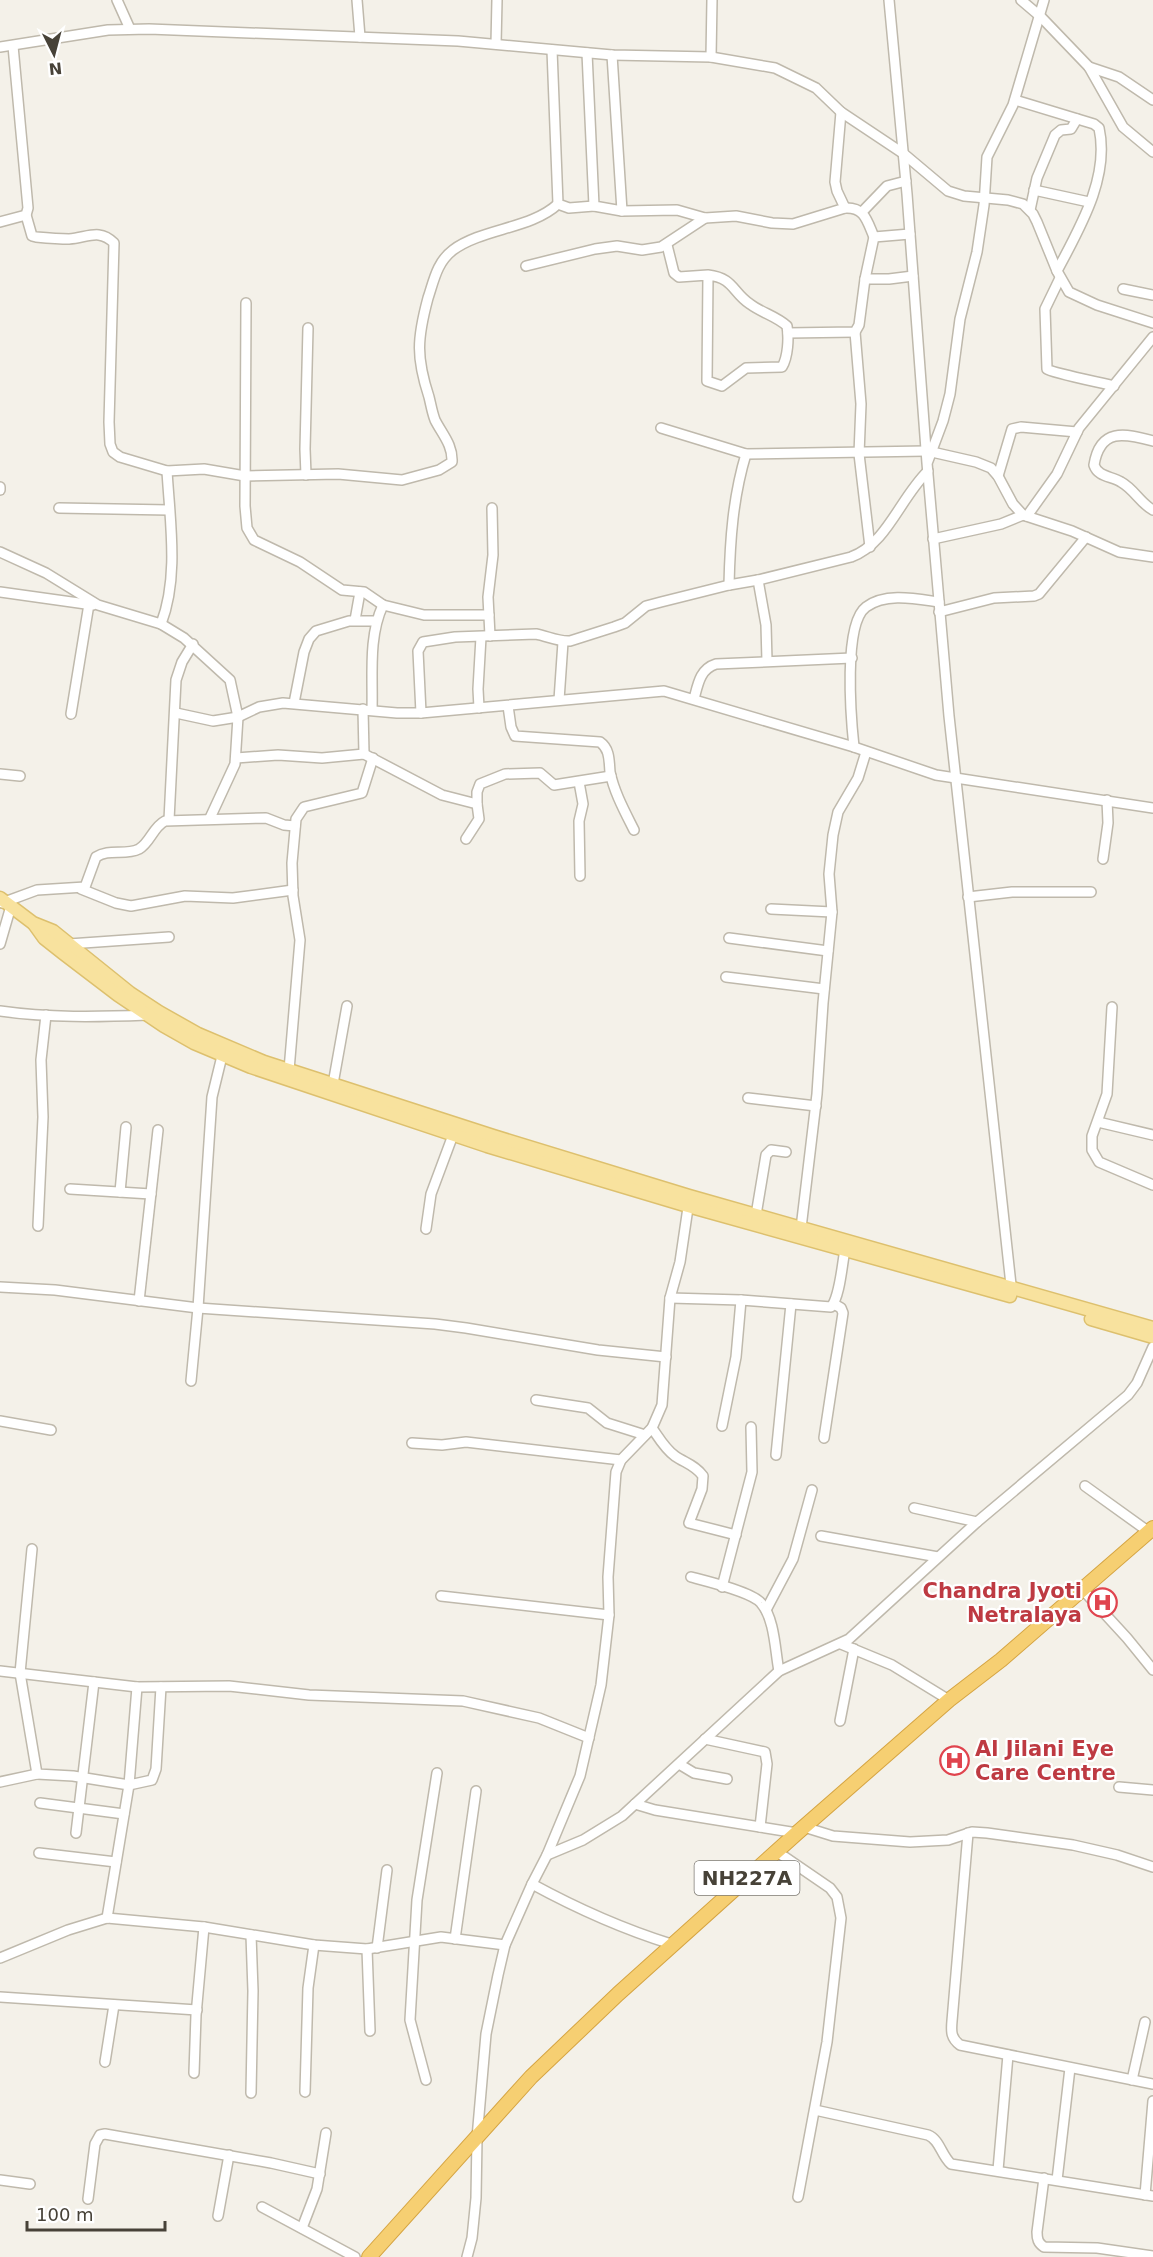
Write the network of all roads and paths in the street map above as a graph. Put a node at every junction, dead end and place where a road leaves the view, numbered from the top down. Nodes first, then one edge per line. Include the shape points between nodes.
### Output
1 (117, 0) edge
2 (357, 0) edge
3 (497, 0) edge
4 (712, 0) edge
5 (889, 0) edge
6 (1021, 0) edge
7 (1044, 0) edge
8 (1041, 16) junction
9 (130, 29) junction
10 (360, 38) junction
11 (496, 44) junction
12 (12, 46) junction
13 (0, 47) edge
14 (552, 50) junction
15 (587, 53) junction
16 (612, 55) junction
17 (711, 57) junction
18 (1089, 67) junction
19 (1015, 100) junction
20 (1153, 100) edge
21 (841, 112) junction
22 (1077, 119) junction
23 (1153, 152) edge
24 (903, 154) junction
25 (906, 181) junction
26 (1034, 190) junction
27 (985, 197) junction
28 (1089, 202) junction
29 (558, 204) junction
30 (594, 206) junction
31 (845, 208) junction
32 (1030, 210) junction
33 (622, 211) junction
34 (862, 212) junction
35 (26, 215) junction
36 (705, 218) junction
37 (0, 222) edge
38 (910, 234) junction
39 (874, 237) junction
40 (667, 244) junction
41 (526, 266) dead end
42 (1059, 274) junction
43 (708, 275) junction
44 (913, 276) junction
45 (865, 279) junction
46 (1123, 289) dead end
47 (1153, 295) edge
48 (246, 303) dead end
49 (1153, 323) edge
50 (308, 328) dead end
51 (855, 332) junction
52 (788, 333) junction
53 (1153, 337) edge
54 (1114, 386) junction
55 (661, 428) dead end
56 (1077, 432) junction
57 (1153, 441) edge
58 (929, 452) junction
59 (746, 454) junction
60 (859, 454) junction
61 (927, 467) junction
62 (167, 471) junction
63 (306, 475) junction
64 (245, 476) junction
65 (998, 476) junction
66 (59, 507) dead end
67 (492, 508) dead end
68 (169, 510) junction
69 (1153, 510) edge
70 (1025, 515) junction
71 (1086, 537) junction
72 (933, 539) junction
73 (870, 547) junction
74 (0, 552) edge
75 (1153, 557) edge
76 (759, 580) junction
77 (729, 585) junction
78 (0, 592) edge
79 (360, 592) junction
80 (939, 602) junction
81 (94, 605) junction
82 (383, 605) junction
83 (939, 612) junction
84 (489, 615) junction
85 (355, 620) junction
86 (376, 621) junction
87 (161, 624) junction
88 (485, 637) junction
89 (562, 642) junction
90 (193, 644) junction
91 (852, 658) junction
92 (767, 661) junction
93 (694, 699) junction
94 (559, 700) junction
95 (294, 703) junction
96 (508, 706) junction
97 (479, 708) junction
98 (367, 710) junction
99 (176, 713) junction
100 (421, 713) junction
101 (72, 714) dead end
102 (238, 717) junction
103 (854, 747) junction
104 (866, 752) junction
105 (368, 756) junction
106 (236, 758) junction
107 (0, 774) edge
108 (20, 776) dead end
109 (611, 776) junction
110 (955, 779) junction
111 (579, 782) junction
112 (1107, 800) junction
113 (477, 804) junction
114 (1153, 808) edge
115 (210, 818) junction
116 (169, 820) junction
117 (295, 826) junction
118 (634, 830) dead end
119 (466, 839) dead end
120 (1103, 859) dead end
121 (580, 876) dead end
122 (81, 889) junction
123 (293, 890) junction
124 (1091, 892) dead end
125 (968, 897) junction
126 (4, 902) edge
127 (771, 909) dead end
128 (832, 912) junction
129 (33, 923) junction
130 (169, 937) dead end
131 (729, 938) dead end
132 (0, 944) edge
133 (69, 944) junction
134 (828, 951) junction
135 (726, 977) dead end
136 (824, 989) junction
137 (347, 1006) dead end
138 (1112, 1007) dead end
139 (0, 1011) edge
140 (46, 1015) junction
141 (147, 1015) junction
142 (222, 1056) junction
143 (289, 1070) junction
144 (333, 1084) junction
145 (748, 1098) dead end
146 (816, 1106) junction
147 (1098, 1122) junction
148 (126, 1127) dead end
149 (158, 1130) dead end
150 (453, 1135) junction
151 (1153, 1135) edge
152 (786, 1152) dead end
153 (1153, 1185) edge
154 (70, 1189) dead end
155 (120, 1192) junction
156 (151, 1194) junction
157 (689, 1201) junction
158 (756, 1215) junction
159 (38, 1226) dead end
160 (801, 1227) junction
161 (426, 1229) dead end
162 (845, 1250) junction
163 (0, 1287) edge
164 (1012, 1292) junction
165 (670, 1298) junction
166 (741, 1300) junction
167 (139, 1301) junction
168 (791, 1304) junction
169 (834, 1304) junction
170 (198, 1308) junction
171 (1153, 1328) edge
172 (1153, 1337) edge
173 (1153, 1347) edge
174 (666, 1358) junction
175 (191, 1381) dead end
176 (536, 1400) dead end
177 (0, 1421) edge
178 (722, 1426) dead end
179 (751, 1427) dead end
180 (51, 1430) dead end
181 (649, 1432) junction
182 (824, 1438) dead end
183 (412, 1443) dead end
184 (776, 1455) dead end
185 (621, 1460) junction
186 (1084, 1486) dead end
187 (812, 1490) dead end
188 (914, 1508) dead end
189 (977, 1521) junction
190 (1151, 1530) edge
191 (736, 1535) junction
192 (821, 1536) dead end
193 (32, 1549) dead end
194 (938, 1557) junction
195 (691, 1577) dead end
196 (722, 1587) junction
197 (1082, 1588) junction
198 (441, 1596) dead end
199 (766, 1610) junction
200 (609, 1615) junction
201 (841, 1644) junction
202 (854, 1649) junction
203 (1153, 1670) edge
204 (0, 1671) edge
205 (779, 1671) junction
206 (20, 1673) junction
207 (94, 1682) junction
208 (137, 1687) junction
209 (161, 1687) junction
210 (949, 1700) junction
211 (840, 1721) dead end
212 (589, 1738) junction
213 (705, 1739) junction
214 (678, 1764) junction
215 (437, 1773) dead end
216 (37, 1774) junction
217 (82, 1777) junction
218 (727, 1779) dead end
219 (0, 1782) edge
220 (129, 1785) junction
221 (1119, 1787) dead end
222 (1153, 1790) edge
223 (476, 1791) dead end
224 (40, 1803) dead end
225 (635, 1804) junction
226 (78, 1808) junction
227 (124, 1814) junction
228 (759, 1827) junction
229 (800, 1830) junction
230 (76, 1833) dead end
231 (968, 1833) junction
232 (776, 1851) junction
233 (39, 1853) dead end
234 (547, 1855) junction
235 (116, 1862) junction
236 (1153, 1867) edge
237 (387, 1870) dead end
238 (531, 1884) junction
239 (107, 1918) junction
240 (204, 1927) junction
241 (251, 1935) junction
242 (455, 1939) junction
243 (414, 1940) junction
244 (671, 1944) junction
245 (314, 1945) junction
246 (505, 1945) junction
247 (367, 1948) junction
248 (377, 1948) junction
249 (0, 1958) edge
250 (0, 1997) edge
251 (114, 2005) junction
252 (197, 2010) junction
253 (1145, 2022) dead end
254 (370, 2031) dead end
255 (1008, 2055) junction
256 (105, 2062) dead end
257 (1070, 2068) junction
258 (194, 2073) dead end
259 (426, 2080) dead end
260 (1132, 2080) junction
261 (1153, 2084) edge
262 (304, 2092) dead end
263 (251, 2093) dead end
264 (1153, 2101) edge
265 (815, 2110) junction
266 (326, 2133) dead end
267 (477, 2138) junction
268 (230, 2155) junction
269 (998, 2170) junction
270 (320, 2175) junction
271 (1044, 2178) junction
272 (0, 2180) edge
273 (1057, 2180) junction
274 (30, 2184) dead end
275 (1149, 2196) edge
276 (798, 2197) dead end
277 (88, 2199) dead end
278 (262, 2207) dead end
279 (218, 2216) dead end
280 (302, 2228) junction
281 (1153, 2256) edge
282 (355, 2257) edge
283 (369, 2257) edge
284 (467, 2257) edge

1 - 9 street
2 - 10 street
3 - 11 street
4 - 17 street
5 - 24 street
6 - 8 street
7 - 8 street
8 - 18 street
8 - 19 street
9 - 10 street
9 - 12 street
10 - 11 street
11 - 14 street
12 - 13 street
12 - 35 street
14 - 15 street
14 - 29 street
15 - 16 street
15 - 30 street
16 - 17 street
16 - 33 street
17 - 21 street via 775,68 816,88
18 - 20 street via 1119,77
18 - 23 street via 1123,127
19 - 22 street
19 - 27 street via 987,157
21 - 24 street
21 - 31 street via 835,182
22 - 26 street via 1071,129 1056,135
22 - 28 street via 1094,124 1100,134 1101,162
24 - 25 street
24 - 27 street via 948,191
25 - 34 street via 887,186
25 - 38 street
26 - 28 street
26 - 32 street
27 - 32 street via 1016,202
27 - 58 street via 977,252 960,319 950,394
28 - 42 street
29 - 30 street via 570,208
29 - 63 street via 535,218 458,247 439,266 421,328 419,359 434,416 451,448 452,462 402,480
30 - 33 street
31 - 34 street
31 - 36 street via 793,224 736,216
32 - 42 street
33 - 36 street via 684,211
34 - 39 street
35 - 37 street
35 - 62 street via 32,236 68,239 95,233 114,243 110,444 120,457
36 - 40 street
38 - 39 street
38 - 44 street
39 - 45 street
40 - 41 street via 642,249 595,249
40 - 43 street via 674,273 679,277
42 - 49 street via 1069,292 1077,297
42 - 54 street via 1045,309 1047,369
43 - 52 street via 728,281 746,302 782,321
43 - 52 street via 707,381 722,386 746,368 782,367
44 - 45 street
44 - 58 street
45 - 51 street
46 - 47 street
48 - 64 street
50 - 63 street
51 - 52 street
51 - 60 street via 861,404
53 - 54 street
54 - 56 street
55 - 59 street
56 - 65 street via 1012,429
56 - 70 street via 1057,474
57 - 69 street via 1130,435 1106,439 1098,447 1094,465 1099,473 1126,485
58 - 60 street
58 - 61 street
58 - 65 street via 985,465
59 - 60 street
59 - 77 street via 735,500
60 - 73 street
61 - 72 street
61 - 73 street
62 - 64 street via 204,470
62 - 68 street
63 - 64 street
64 - 79 street via 247,528 254,540 300,562 336,588
65 - 70 street via 1013,504
66 - 68 street
67 - 84 street
68 - 87 street via 172,583
70 - 71 street
70 - 72 street
71 - 75 street via 1119,552
71 - 83 street via 1039,594 994,598
72 - 80 street
73 - 76 street via 850,557
74 - 81 street via 46,573
76 - 77 street
76 - 92 street
77 - 89 street via 646,606 625,623
78 - 81 street
79 - 82 street
79 - 85 street
80 - 83 street
80 - 91 street via 907,598 865,608 858,615
81 - 87 street
81 - 101 street
82 - 84 street via 432,615
82 - 86 street
83 - 110 street
84 - 88 street
85 - 86 street
85 - 95 street via 320,629 313,635 304,652
86 - 98 street
87 - 90 street
88 - 89 street via 536,634
88 - 97 street
88 - 100 street via 423,642 418,662
89 - 94 street
90 - 99 street via 178,671
90 - 102 street via 230,680
91 - 92 street
91 - 103 street
92 - 93 street via 711,665 700,679
93 - 94 street via 657,690
93 - 103 street
94 - 96 street
95 - 98 street
95 - 102 street via 271,703
96 - 97 street
96 - 109 street via 515,736 604,744
97 - 100 street
98 - 100 street
98 - 105 street
99 - 102 street via 213,721
99 - 116 street
102 - 106 street
103 - 104 street
104 - 110 street
104 - 128 street via 858,778 835,823 830,865
105 - 106 street
105 - 113 street via 442,795
105 - 117 street via 362,793 304,807
106 - 115 street
107 - 108 street
109 - 111 street
109 - 118 street
110 - 112 street
110 - 125 street
111 - 113 street via 554,785 540,773 506,774 480,784
111 - 121 street via 583,804 579,821
112 - 114 street
112 - 120 street
113 - 119 street via 479,819
115 - 116 street
115 - 117 street via 266,818
116 - 122 street via 158,825 141,848 96,857 87,884
117 - 123 street
122 - 123 street via 131,906 185,896 233,898
122 - 126 street via 37,890
123 - 143 street via 300,940
124 - 125 street via 1027,891
125 - 164 street
126 - 129 main road
126 - 132 street
127 - 128 street
128 - 134 street
129 - 133 main road via 53,931
129 - 141 main road via 63,954
130 - 133 street
131 - 134 street
133 - 143 main road via 159,1012 224,1046
134 - 136 street
135 - 136 street
136 - 146 street
137 - 144 street
138 - 147 street via 1107,1094
139 - 140 street
140 - 141 street
140 - 159 street via 41,1060 43,1117
141 - 142 main road
142 - 150 main road
142 - 170 street via 212,1097
143 - 144 main road
144 - 157 main road
145 - 146 street
146 - 160 street
147 - 151 street
147 - 153 street via 1092,1147 1099,1162
148 - 155 street
149 - 156 street
150 - 157 main road
150 - 161 street via 430,1194
152 - 158 street via 771,1150 766,1155
154 - 155 street
155 - 156 street
156 - 167 street
157 - 158 main road
157 - 162 main road
157 - 165 street
158 - 160 main road
160 - 164 main road
162 - 164 main road
162 - 169 street
163 - 167 street
164 - 171 main road
164 - 172 main road
165 - 166 street
165 - 174 street
166 - 168 street
166 - 178 street via 736,1357
167 - 170 street
168 - 169 street via 827,1308
168 - 184 street
169 - 182 street via 843,1312
170 - 174 street via 435,1324
170 - 175 street
173 - 189 street via 1128,1395
174 - 181 street via 662,1405
176 - 181 street via 588,1408 607,1423
177 - 180 street
179 - 191 street via 752,1472
181 - 185 street
181 - 191 street via 703,1476 689,1523
183 - 185 street via 466,1442
185 - 200 street via 616,1472
186 - 190 street
187 - 199 street via 793,1559
188 - 189 street
189 - 194 street
190 - 197 highway, NH227A
191 - 196 street
192 - 194 street
193 - 206 street
194 - 201 street
195 - 196 street
196 - 199 street via 753,1596
197 - 203 street
197 - 210 highway, NH227A
198 - 200 street
199 - 205 street
200 - 212 street via 601,1685
201 - 202 street
201 - 205 street
202 - 210 street via 892,1665
202 - 211 street
204 - 206 street
205 - 213 street
206 - 207 street
206 - 216 street
207 - 208 street
207 - 217 street
208 - 209 street
208 - 220 street
209 - 212 street via 229,1686 309,1695 463,1701 539,1718
209 - 220 street via 155,1775 152,1780
210 - 229 highway, NH227A
212 - 234 street via 580,1776
213 - 214 street
213 - 228 street via 765,1752
214 - 218 street via 694,1773
214 - 225 street
215 - 243 street
216 - 217 street
216 - 219 street
217 - 220 street
217 - 226 street
220 - 227 street
221 - 222 street
223 - 242 street
224 - 226 street
225 - 228 street
225 - 234 street via 583,1840
226 - 227 street
226 - 230 street
227 - 235 street
228 - 229 street
229 - 231 street via 910,1842 948,1840
229 - 232 highway, NH227A
231 - 236 street via 1073,1845
231 - 255 street via 951,2034 960,2045
232 - 244 highway, NH227A
232 - 265 street via 830,1888 840,1908 827,2042
233 - 235 street
234 - 238 street
235 - 239 street
237 - 248 street
238 - 244 street via 602,1918
238 - 246 street
239 - 240 street
239 - 249 street
240 - 241 street
240 - 252 street
241 - 245 street
241 - 263 street
242 - 243 street
242 - 246 street
243 - 248 street
243 - 259 street via 410,2020
244 - 267 highway, NH227A via 557,2050
245 - 247 street
245 - 262 street via 308,1988
246 - 267 street via 486,2034
247 - 248 street
247 - 254 street
250 - 251 street
251 - 252 street
251 - 256 street
252 - 258 street
253 - 260 street
255 - 257 street
255 - 269 street
257 - 260 street
257 - 273 street
260 - 261 street
264 - 275 street
265 - 269 street via 928,2135 951,2164
265 - 276 street
266 - 270 street
267 - 283 highway, NH227A
267 - 284 street via 476,2198
268 - 270 street
268 - 277 street via 100,2135 94,2144
268 - 279 street
269 - 271 street
270 - 280 street
271 - 273 street
271 - 281 street via 1037,2240 1044,2247 1097,2248
272 - 274 street
273 - 275 street
278 - 280 street
280 - 282 street

